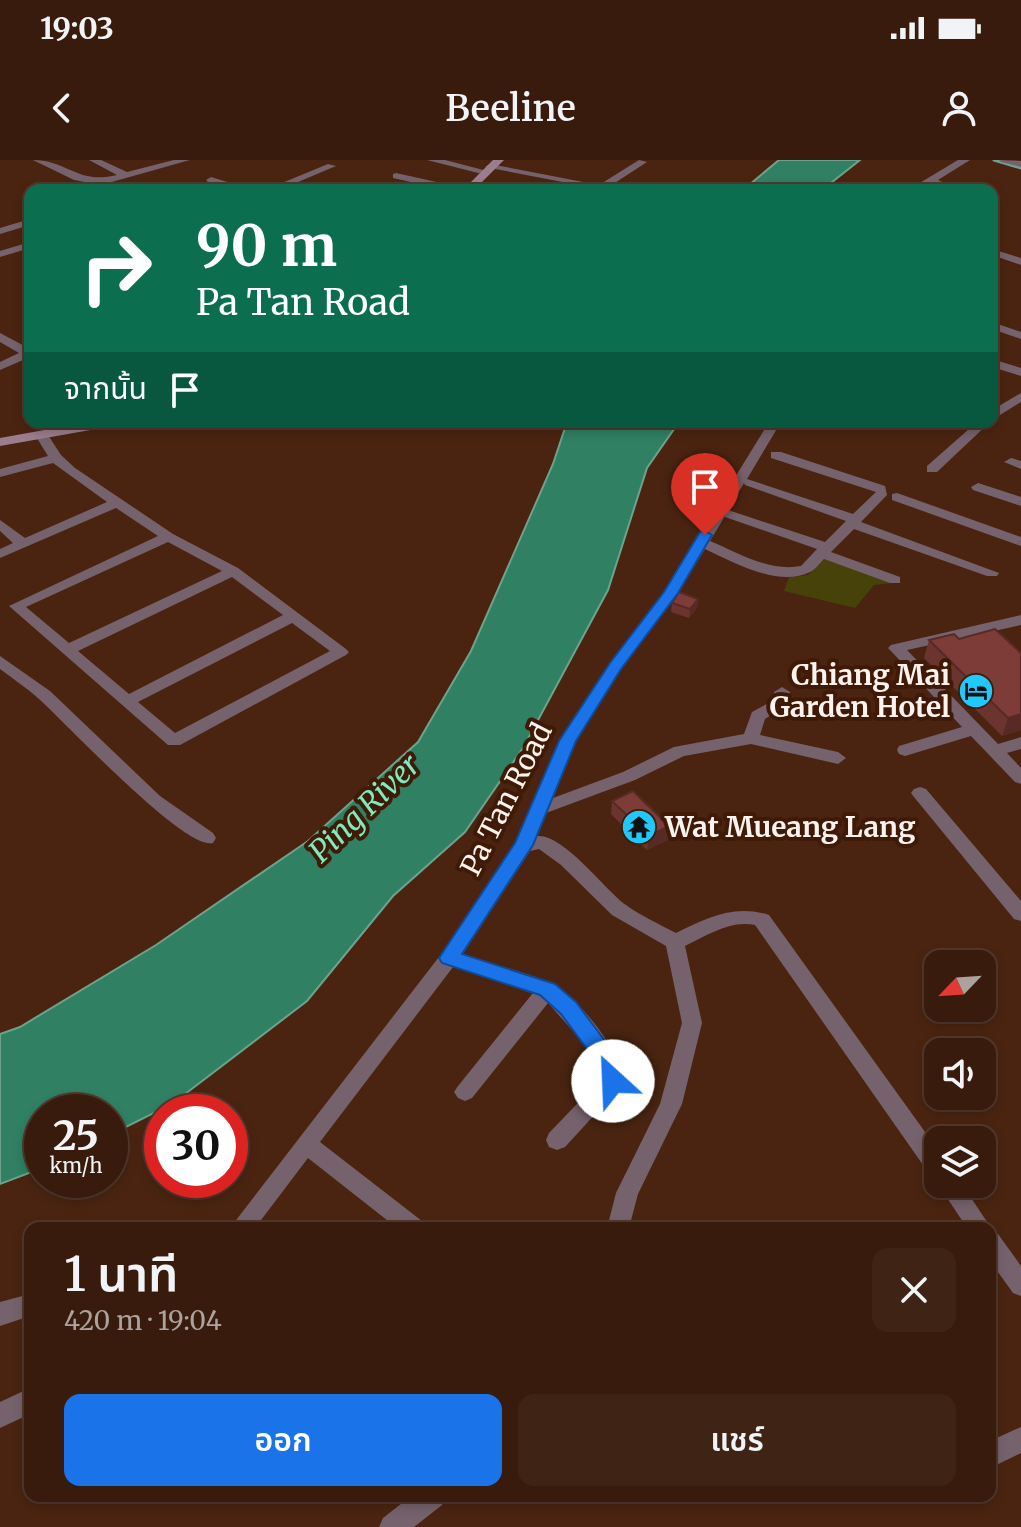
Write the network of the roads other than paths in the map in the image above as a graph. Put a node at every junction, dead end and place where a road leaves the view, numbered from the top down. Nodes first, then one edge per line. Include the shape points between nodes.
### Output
1 (38, 160) edge
2 (94, 160) edge
3 (185, 160) edge
4 (432, 160) edge
5 (965, 160) edge
6 (1004, 160) edge
7 (642, 162) dead end
8 (1021, 164) edge
9 (331, 166) dead end
10 (492, 166) edge
11 (127, 176) junction
12 (396, 176) dead end
13 (211, 180) dead end
14 (930, 180) junction
15 (222, 184) edge
16 (285, 184) edge
17 (432, 184) edge
18 (474, 184) edge
19 (581, 184) edge
20 (607, 184) edge
21 (923, 184) edge
22 (940, 184) edge
23 (24, 224) edge
24 (0, 231) edge
25 (24, 247) edge
26 (1, 254) edge
27 (998, 254) edge
28 (1021, 262) edge
29 (1012, 316) dead end
30 (998, 322) edge
31 (998, 327) edge
32 (0, 336) edge
33 (1021, 336) edge
34 (24, 351) edge
35 (24, 356) edge
36 (998, 365) edge
37 (0, 366) edge
38 (1021, 372) edge
39 (1021, 397) edge
40 (998, 412) edge
41 (77, 428) edge
42 (771, 428) edge
43 (977, 428) edge
44 (41, 435) junction
45 (0, 442) edge
46 (776, 455) dead end
47 (56, 458) junction
48 (932, 469) dead end
49 (0, 473) edge
50 (750, 482) dead end
51 (978, 487) dead end
52 (880, 492) junction
53 (1021, 502) edge
54 (116, 503) junction
55 (730, 514) dead end
56 (854, 521) junction
57 (0, 524) edge
58 (168, 537) junction
59 (703, 538) junction
60 (1021, 542) edge
61 (23, 544) junction
62 (825, 551) junction
63 (0, 554) edge
64 (233, 571) junction
65 (992, 573) dead end
66 (895, 580) dead end
67 (295, 615) junction
68 (1021, 620) edge
69 (68, 650) junction
70 (0, 661) edge
71 (782, 692) dead end
72 (127, 701) junction
73 (974, 729) junction
74 (751, 738) junction
75 (1021, 743) edge
76 (905, 750) dead end
77 (995, 751) junction
78 (838, 758) dead end
79 (1021, 778) edge
80 (920, 793) dead end
81 (537, 810) junction
82 (207, 838) dead end
83 (524, 845) junction
84 (1021, 914) edge
85 (675, 942) junction
86 (449, 958) junction
87 (547, 990) junction
88 (465, 1092) dead end
89 (557, 1140) dead end
90 (307, 1144) junction
91 (924, 1148) edge
92 (959, 1198) edge
93 (246, 1222) edge
94 (406, 1222) edge
95 (620, 1222) edge
96 (976, 1222) edge
97 (996, 1250) edge
98 (1021, 1285) edge
99 (24, 1307) edge
100 (0, 1314) edge
101 (24, 1404) edge
102 (0, 1415) edge
103 (1021, 1440) edge
104 (996, 1452) edge
105 (425, 1502) edge
106 (392, 1527) edge

1 - 11 street via 92,182
2 - 11 street
3 - 11 street
4 - 10 street
5 - 14 street
6 - 8 street
7 - 20 street
9 - 16 street
10 - 18 street
10 - 19 street
12 - 17 street
13 - 15 street
14 - 21 street
14 - 22 street
23 - 24 street
25 - 26 street
27 - 28 street
29 - 30 street
31 - 33 street
32 - 34 street
35 - 37 street
36 - 38 street
39 - 40 street
41 - 44 street
42 - 59 street, Pa Tan Road
43 - 48 street
44 - 45 street
44 - 47 street
46 - 52 street
47 - 49 street
47 - 54 street
50 - 56 street
51 - 53 street
52 - 56 street
52 - 60 street via 892,489 897,497
54 - 58 street
54 - 61 street
55 - 62 street
56 - 62 street
56 - 65 street
57 - 61 street
58 - 64 street
58 - 69 street via 16,606
59 - 62 street via 772,570 806,569
59 - 81 street, Pa Tan Road via 568,741
61 - 63 street
62 - 66 street
64 - 67 street
64 - 69 street
67 - 72 street
67 - 72 street via 341,652 174,741
68 - 73 street via 896,648
69 - 72 street
70 - 82 street via 44,695 154,800
71 - 74 street via 782,702 758,716
73 - 76 street
73 - 77 street
74 - 78 street
74 - 81 street via 680,751
75 - 77 street
77 - 79 street
80 - 84 street
81 - 83 street, Pa Tan Road
83 - 85 street via 542,842 619,910
83 - 86 street, Pa Tan Road
85 - 91 street via 736,917 762,920
85 - 95 street via 692,1023 671,1104 627,1193
86 - 87 street
86 - 90 street, Pa Tan Road
87 - 88 street
87 - 89 street via 568,1008 612,1067 613,1081
90 - 93 street, Pa Tan Road
90 - 94 street
92 - 96 street
97 - 98 street
99 - 100 street
101 - 102 street
103 - 104 street
105 - 106 street

